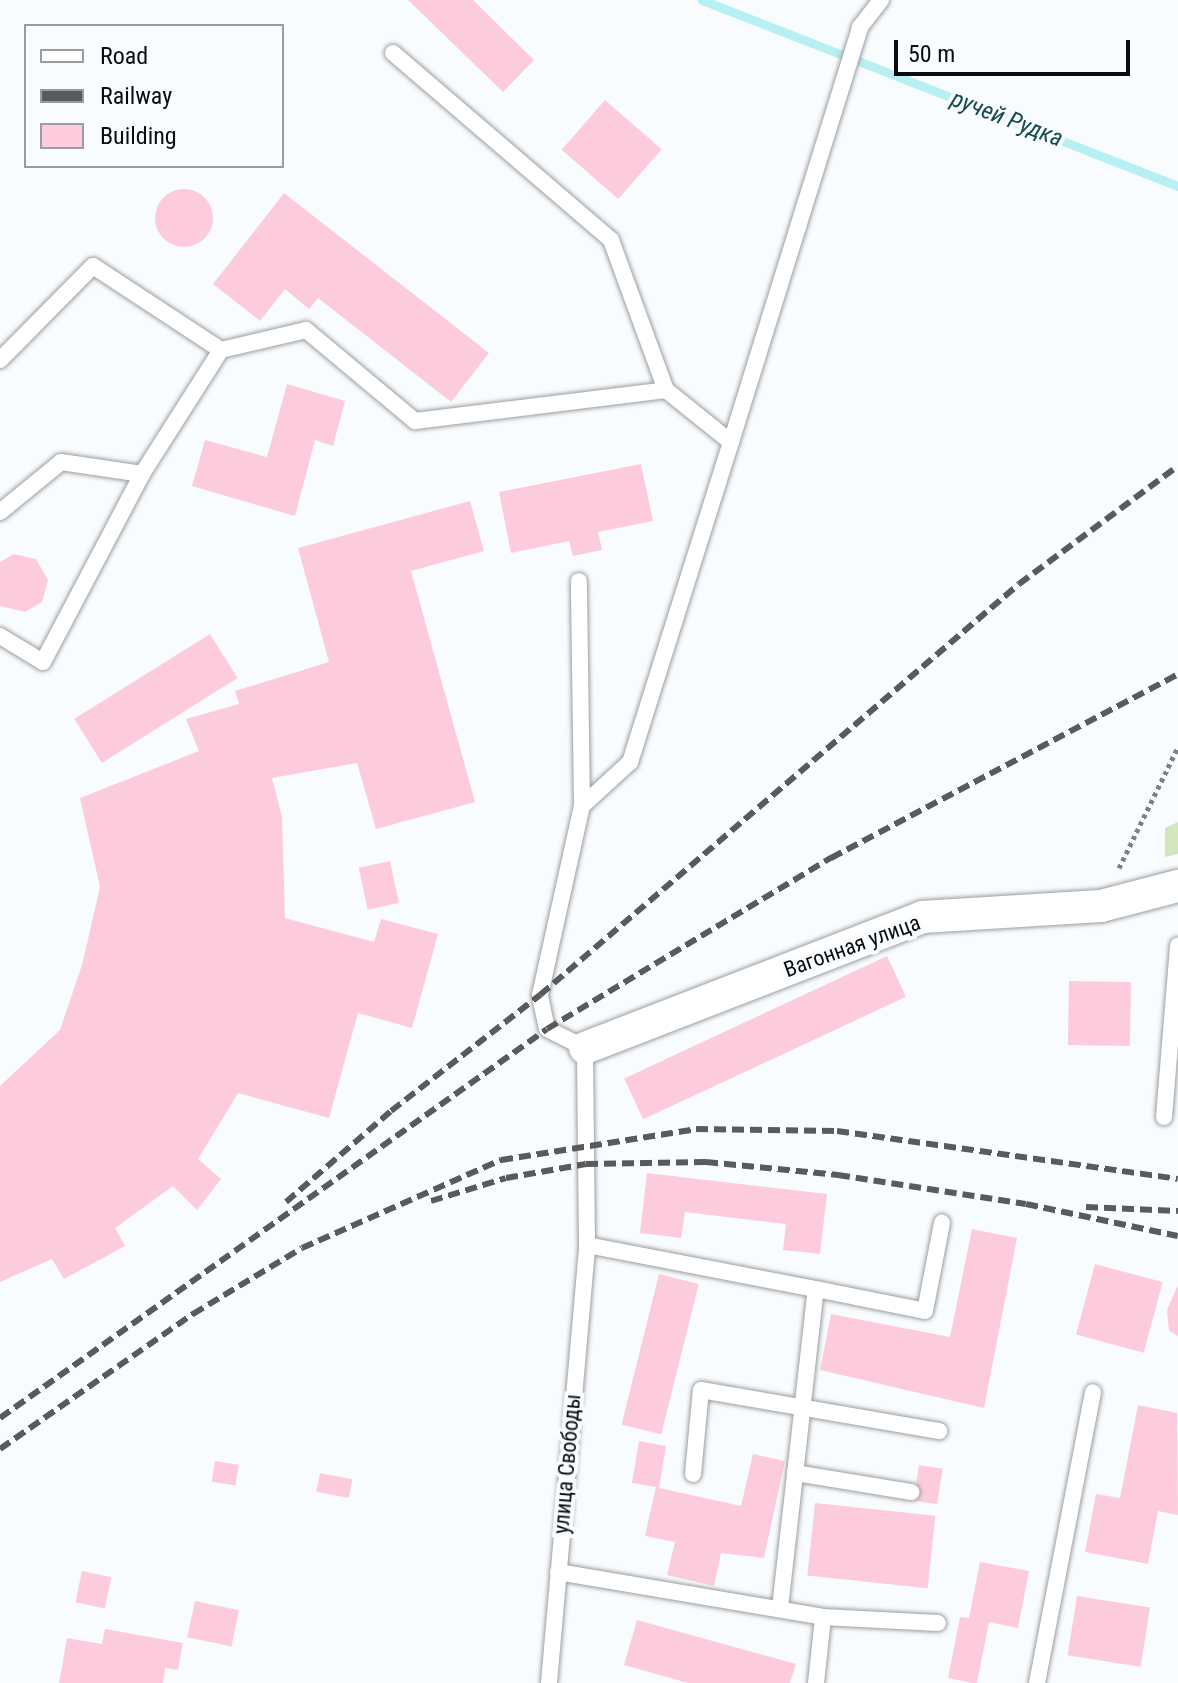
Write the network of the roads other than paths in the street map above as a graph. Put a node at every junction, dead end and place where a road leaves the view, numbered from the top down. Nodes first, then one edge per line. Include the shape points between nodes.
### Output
1 (881, 0) edge
2 (393, 53) dead end
3 (221, 350) junction
4 (0, 360) edge
5 (666, 390) junction
6 (731, 442) junction
7 (142, 474) junction
8 (0, 512) edge
9 (579, 581) dead end
10 (0, 636) edge
11 (582, 806) junction
12 (1178, 886) edge
13 (1178, 946) edge
14 (1178, 959) edge
15 (585, 1048) junction
16 (1164, 1117) dead end
17 (942, 1223) dead end
18 (587, 1245) junction
19 (816, 1289) junction
20 (1093, 1392) dead end
21 (802, 1408) junction
22 (939, 1431) dead end
23 (795, 1473) junction
24 (693, 1474) dead end
25 (911, 1492) dead end
26 (558, 1572) junction
27 (780, 1608) junction
28 (823, 1617) junction
29 (938, 1623) dead end
30 (549, 1683) edge
31 (816, 1683) edge
32 (1037, 1683) edge

1 - 6 lane via 860,27
2 - 5 lane via 611,240
3 - 4 lane via 93,266
3 - 5 lane via 306,330 415,421
3 - 7 lane
5 - 6 lane
6 - 11 lane via 630,762
7 - 8 lane via 61,462
7 - 10 lane via 43,662
9 - 11 lane
11 - 15 lane via 540,995 547,1029
12 - 15 street, Вагонная улица via 1101,906 922,917
13 - 14 lane
14 - 16 lane
15 - 18 lane, улица Свободы
17 - 19 lane via 925,1311
18 - 19 lane
18 - 26 lane, улица Свободы
19 - 21 lane
20 - 32 lane
21 - 22 lane
21 - 23 lane
21 - 24 lane via 701,1390
23 - 25 lane
23 - 27 lane
26 - 27 lane
26 - 30 lane, улица Свободы
27 - 28 lane
28 - 29 lane
28 - 31 lane

